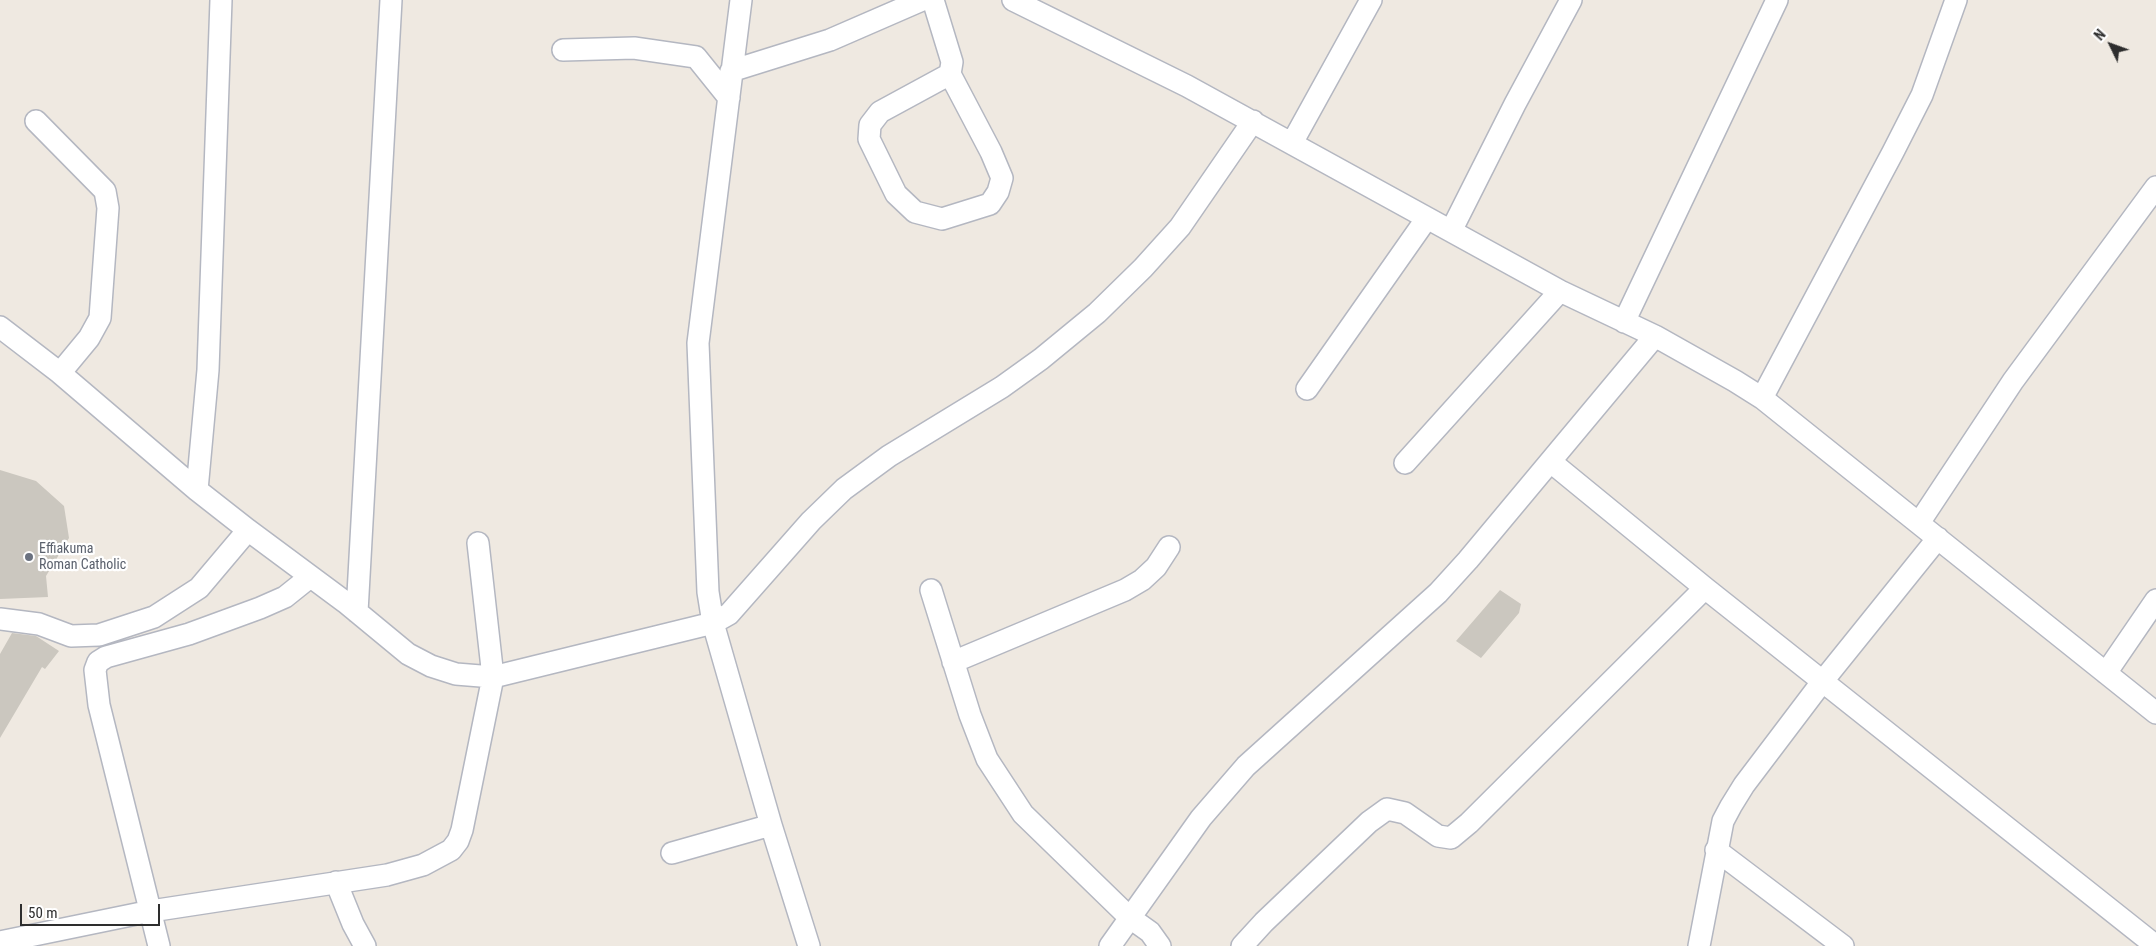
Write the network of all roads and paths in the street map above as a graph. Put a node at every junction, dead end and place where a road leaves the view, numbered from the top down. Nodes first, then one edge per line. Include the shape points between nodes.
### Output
1 (221, 0) edge
2 (391, 0) edge
3 (741, 0) edge
4 (922, 0) edge
5 (933, 0) edge
6 (1013, 0) edge
7 (1371, 0) edge
8 (1572, 0) edge
9 (1777, 0) edge
10 (1956, 0) edge
11 (563, 50) dead end
12 (731, 71) junction
13 (950, 74) junction
14 (729, 98) junction
15 (36, 121) dead end
16 (1253, 122) junction
17 (1292, 143) junction
18 (2156, 187) edge
19 (1427, 218) junction
20 (1451, 231) junction
21 (1560, 291) junction
22 (1624, 322) junction
23 (0, 327) edge
24 (1655, 336) junction
25 (60, 373) junction
26 (1307, 389) dead end
27 (1762, 398) junction
28 (1551, 462) junction
29 (1405, 463) dead end
30 (198, 490) junction
31 (1919, 523) junction
32 (248, 530) junction
33 (1938, 538) junction
34 (478, 543) dead end
35 (1169, 547) dead end
36 (310, 577) junction
37 (1705, 588) junction
38 (931, 590) dead end
39 (2156, 600) edge
40 (357, 612) junction
41 (0, 619) edge
42 (713, 623) junction
43 (71, 636) junction
44 (98, 662) junction
45 (953, 662) junction
46 (2106, 673) junction
47 (493, 677) junction
48 (1822, 682) junction
49 (2156, 713) edge
50 (771, 825) junction
51 (1716, 850) junction
52 (672, 853) dead end
53 (336, 882) junction
54 (151, 911) junction
55 (1129, 917) junction
56 (0, 942) edge
57 (159, 946) edge
58 (365, 946) edge
59 (809, 946) edge
60 (1110, 946) edge
61 (1160, 946) edge
62 (1242, 946) edge
63 (1699, 946) edge
64 (1843, 946) edge
65 (2156, 946) edge

1 - 30 street via 208,370
2 - 40 street
3 - 12 street
4 - 12 street via 830,40
5 - 13 street via 952,62
6 - 16 street via 1082,32
7 - 17 street
8 - 20 street
9 - 22 street
10 - 27 street via 1922,95
11 - 14 street via 634,48 696,57
12 - 14 street
13 - 13 street via 880,112 870,125 869,139 896,194 915,212 942,219 990,204 1002,178
14 - 42 street via 698,343 706,560
15 - 25 street via 105,191 108,208 100,318 89,338
16 - 17 street
16 - 42 street via 1180,227 1097,313 1002,387 890,456 844,489 811,520 738,605
17 - 19 street
18 - 31 street via 2013,381
19 - 20 street
19 - 26 street
20 - 21 street
21 - 22 street
21 - 29 street
22 - 24 street
23 - 25 street
24 - 27 street
24 - 28 street
25 - 30 street
27 - 31 street
28 - 37 street
28 - 55 street via 1438,593 1246,766 1201,818
30 - 32 street
31 - 33 street
32 - 36 street
32 - 43 street via 198,588 154,617 99,635
33 - 46 street
33 - 48 street
34 - 47 street
35 - 45 street via 1156,567 1125,590
36 - 40 street
36 - 44 street via 284,597 260,608
37 - 48 street
37 - 62 street via 1451,838 1438,836 1405,812 1387,809 1271,915
38 - 45 street
39 - 46 street
40 - 47 street via 408,654 456,674
41 - 43 street via 39,624
42 - 47 street
42 - 50 street
43 - 44 street
44 - 54 street via 95,676 99,704
45 - 55 street via 987,759 1023,814
46 - 49 street
47 - 53 street via 458,841 439,858 423,865 387,875
48 - 51 street via 1744,785 1723,821
48 - 65 street
50 - 52 street
50 - 59 street
51 - 63 street
51 - 64 street
53 - 54 street
53 - 58 street
54 - 56 street
54 - 57 street
55 - 60 street
55 - 61 street via 1150,932

